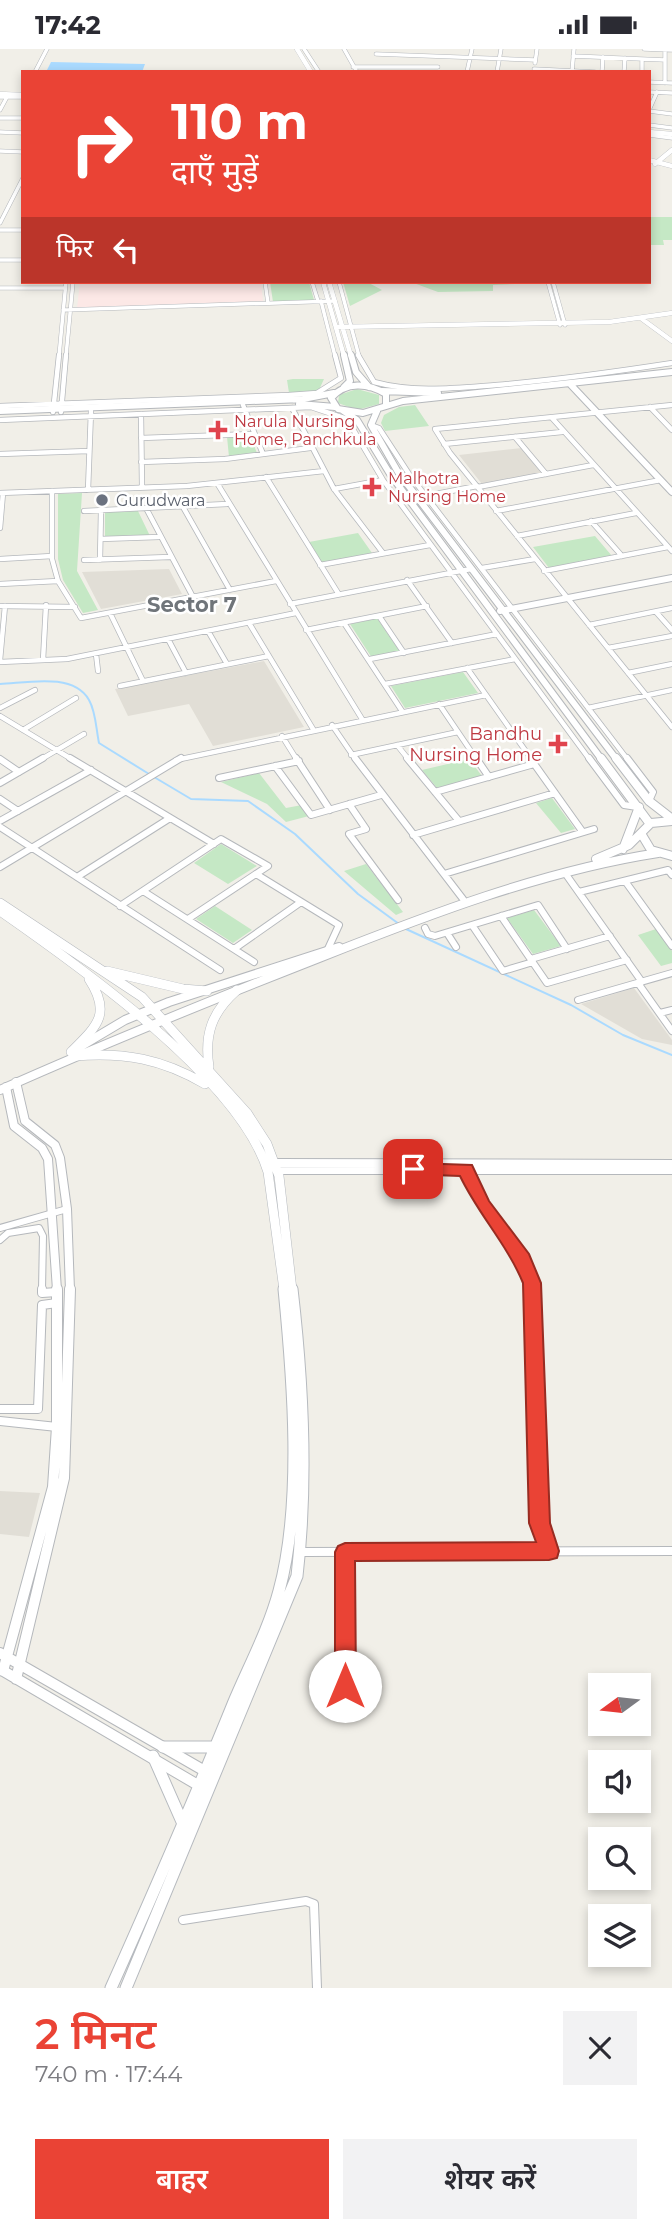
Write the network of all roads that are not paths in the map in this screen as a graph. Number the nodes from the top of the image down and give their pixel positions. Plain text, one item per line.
1 (47, 49) edge
2 (294, 49) edge
3 (304, 49) edge
4 (344, 49) edge
5 (472, 49) edge
6 (501, 49) edge
7 (537, 49) edge
8 (574, 49) edge
9 (644, 49) edge
10 (665, 50) edge
11 (672, 50) edge
12 (375, 51) edge
13 (440, 56) junction
14 (573, 56) junction
15 (470, 57) junction
16 (603, 57) junction
17 (499, 58) junction
18 (625, 58) junction
19 (642, 59) junction
20 (535, 60) junction
21 (665, 60) junction
22 (382, 64) junction
23 (407, 65) junction
24 (353, 67) junction
25 (438, 67) junction
26 (36, 70) edge
27 (304, 70) edge
28 (310, 70) edge
29 (318, 70) edge
30 (355, 70) edge
31 (406, 70) edge
32 (437, 70) edge
33 (467, 70) edge
34 (497, 70) edge
35 (534, 70) edge
36 (572, 70) edge
37 (602, 70) edge
38 (624, 70) edge
39 (642, 70) edge
40 (651, 82) edge
41 (665, 83) junction
42 (672, 83) edge
43 (651, 92) edge
44 (657, 92) junction
45 (672, 93) edge
46 (0, 94) edge
47 (21, 95) edge
48 (21, 95) edge
49 (7, 97) junction
50 (651, 102) edge
51 (0, 110) edge
52 (651, 111) edge
53 (672, 114) edge
54 (0, 118) edge
55 (21, 118) edge
56 (651, 130) edge
57 (0, 132) edge
58 (21, 133) edge
59 (672, 133) edge
60 (0, 151) edge
61 (21, 152) edge
62 (672, 152) edge
63 (655, 163) edge
64 (672, 167) edge
65 (21, 182) edge
66 (0, 223) edge
67 (0, 230) edge
68 (21, 230) edge
69 (21, 259) edge
70 (0, 260) edge
71 (66, 284) edge
72 (73, 284) edge
73 (265, 284) edge
74 (313, 284) edge
75 (324, 284) edge
76 (329, 284) edge
77 (340, 284) edge
78 (552, 284) edge
79 (0, 288) edge
80 (65, 288) junction
81 (319, 301) junction
82 (332, 301) junction
83 (268, 303) junction
84 (63, 310) junction
85 (71, 310) junction
86 (672, 314) edge
87 (646, 319) junction
88 (562, 324) junction
89 (340, 328) junction
90 (351, 328) junction
91 (669, 337) edge
92 (351, 355) junction
93 (359, 355) junction
94 (672, 368) edge
95 (593, 374) junction
96 (574, 375) junction
97 (588, 379) junction
98 (570, 384) junction
99 (369, 387) junction
100 (342, 389) junction
101 (382, 391) junction
102 (334, 393) junction
103 (292, 397) junction
104 (222, 400) junction
105 (386, 405) junction
106 (672, 405) edge
107 (335, 407) junction
108 (650, 407) junction
109 (53, 408) junction
110 (62, 408) junction
111 (243, 408) junction
112 (292, 408) junction
113 (91, 410) junction
114 (342, 410) junction
115 (377, 411) junction
116 (0, 413) edge
117 (141, 414) junction
118 (598, 414) junction
119 (552, 418) junction
120 (672, 418) edge
121 (662, 420) junction
122 (372, 425) junction
123 (672, 430) edge
124 (364, 431) junction
125 (562, 432) junction
126 (254, 434) junction
127 (356, 435) junction
128 (515, 437) junction
129 (141, 438) junction
130 (444, 444) junction
131 (310, 448) junction
132 (89, 451) junction
133 (0, 454) edge
134 (263, 454) junction
135 (141, 462) junction
136 (593, 465) junction
137 (324, 471) junction
138 (546, 474) junction
139 (266, 477) junction
140 (383, 480) junction
141 (661, 480) junction
142 (217, 483) junction
143 (142, 487) junction
144 (477, 487) junction
145 (334, 489) junction
146 (614, 489) junction
147 (88, 490) junction
148 (52, 491) junction
149 (672, 492) edge
150 (1, 493) edge
151 (425, 496) junction
152 (228, 504) junction
153 (183, 507) junction
154 (146, 508) junction
155 (101, 510) junction
156 (84, 511) dead end
157 (496, 511) junction
158 (636, 513) junction
159 (0, 520) edge
160 (591, 521) junction
161 (0, 528) edge
162 (517, 536) junction
163 (159, 537) junction
164 (101, 539) junction
165 (430, 545) junction
166 (670, 549) edge
167 (436, 552) junction
168 (449, 552) junction
169 (383, 553) junction
170 (52, 556) junction
171 (622, 556) junction
172 (170, 557) junction
173 (0, 559) edge
174 (535, 559) junction
175 (83, 560) dead end
176 (100, 560) junction
177 (320, 565) junction
178 (482, 568) junction
179 (471, 569) junction
180 (462, 570) junction
181 (544, 571) junction
182 (451, 572) junction
183 (672, 578) edge
184 (407, 580) junction
185 (58, 581) junction
186 (276, 581) junction
187 (0, 583) edge
188 (230, 590) junction
189 (338, 593) junction
190 (68, 596) junction
191 (193, 597) junction
192 (568, 600) junction
193 (290, 604) junction
194 (46, 605) junction
195 (56, 605) junction
196 (2, 606) edge
197 (75, 607) junction
198 (427, 607) junction
199 (672, 608) edge
200 (514, 609) junction
201 (504, 611) junction
202 (494, 612) junction
203 (656, 612) junction
204 (110, 613) junction
205 (296, 613) junction
206 (379, 616) junction
207 (249, 622) junction
208 (344, 623) junction
209 (589, 625) junction
210 (306, 630) junction
211 (672, 630) edge
212 (208, 631) junction
213 (497, 633) junction
214 (672, 636) edge
215 (168, 639) junction
216 (452, 643) junction
217 (126, 647) junction
218 (608, 649) junction
219 (404, 653) junction
220 (96, 654) junction
221 (269, 656) junction
222 (370, 659) junction
223 (515, 659) junction
224 (43, 660) junction
225 (0, 661) edge
226 (227, 664) junction
227 (672, 664) edge
228 (467, 669) junction
229 (99, 671) dead end
230 (186, 673) junction
231 (628, 673) junction
232 (143, 681) junction
233 (385, 684) junction
234 (120, 686) dead end
235 (35, 690) dead end
236 (672, 690) edge
237 (485, 695) junction
238 (647, 696) junction
239 (76, 698) dead end
240 (439, 704) junction
241 (0, 708) edge
242 (589, 708) junction
243 (402, 711) junction
244 (0, 716) edge
245 (362, 719) junction
246 (669, 719) edge
247 (332, 725) junction
248 (672, 727) edge
249 (313, 729) junction
250 (23, 730) junction
251 (458, 732) junction
252 (84, 734) dead end
253 (282, 736) junction
254 (397, 745) junction
255 (57, 750) junction
256 (351, 755) junction
257 (0, 759) edge
258 (299, 761) junction
259 (534, 764) junction
260 (275, 766) junction
261 (91, 770) junction
262 (19, 772) junction
263 (489, 777) junction
264 (219, 778) dead end
265 (0, 783) edge
266 (126, 791) junction
267 (435, 792) junction
268 (555, 793) junction
269 (382, 795) junction
270 (0, 799) edge
271 (649, 801) junction
272 (349, 804) junction
273 (639, 807) junction
274 (330, 810) junction
275 (18, 811) junction
276 (170, 818) junction
277 (672, 820) edge
278 (0, 821) edge
279 (458, 821) junction
280 (650, 824) junction
281 (0, 827) edge
282 (594, 829) dead end
283 (582, 831) junction
284 (413, 835) junction
285 (642, 835) junction
286 (214, 844) junction
287 (31, 848) junction
288 (623, 849) junction
289 (658, 853) junction
290 (671, 856) edge
291 (1, 866) edge
292 (565, 873) junction
293 (256, 874) junction
294 (444, 874) junction
295 (672, 875) edge
296 (77, 877) junction
297 (625, 881) junction
298 (143, 891) junction
299 (579, 892) junction
300 (463, 899) junction
301 (398, 901) dead end
302 (301, 902) junction
303 (0, 903) edge
304 (120, 905) junction
305 (0, 911) edge
306 (501, 916) junction
307 (188, 919) junction
308 (405, 922) junction
309 (472, 925) junction
310 (425, 928) dead end
311 (389, 929) junction
312 (447, 933) junction
313 (610, 936) junction
314 (672, 946) edge
315 (456, 947) dead end
316 (234, 949) junction
317 (567, 949) junction
318 (327, 951) junction
319 (626, 960) junction
320 (532, 961) junction
321 (254, 962) dead end
322 (98, 968) junction
323 (83, 970) junction
324 (220, 970) dead end
325 (672, 973) edge
326 (640, 982) junction
327 (207, 991) junction
328 (237, 991) junction
329 (578, 1000) dead end
330 (153, 1009) junction
331 (672, 1010) edge
332 (660, 1013) junction
333 (140, 1014) junction
334 (164, 1019) junction
335 (151, 1024) junction
336 (672, 1031) edge
337 (73, 1054) junction
338 (209, 1068) junction
339 (7, 1086) edge
340 (216, 1090) junction
341 (672, 1164) edge
342 (276, 1167) junction
343 (466, 1170) junction
344 (672, 1170) edge
345 (67, 1209) junction
346 (54, 1212) junction
347 (0, 1228) edge
348 (0, 1240) edge
349 (57, 1291) junction
350 (42, 1293) junction
351 (57, 1303) junction
352 (41, 1304) junction
353 (0, 1409) edge
354 (0, 1421) edge
355 (57, 1427) junction
356 (57, 1488) junction
357 (549, 1551) junction
358 (672, 1551) edge
359 (299, 1552) junction
360 (345, 1552) junction
361 (3, 1655) edge
362 (20, 1665) junction
363 (2, 1670) edge
364 (16, 1679) junction
365 (345, 1713) dead end
366 (140, 1734) junction
367 (134, 1745) junction
368 (216, 1747) junction
369 (158, 1752) junction
370 (210, 1774) junction
371 (204, 1789) junction
372 (183, 1824) junction
373 (183, 1920) dead end
374 (111, 1988) edge
375 (126, 1988) edge
376 (317, 1988) edge

1 - 26 street
2 - 27 street
2 - 28 street
3 - 29 street
4 - 24 street
5 - 15 street
6 - 17 street
7 - 20 street
8 - 14 street
9 - 10 street
10 - 11 street
10 - 21 street
12 - 13 street
12 - 22 street
13 - 15 street
13 - 25 street
14 - 16 street
14 - 36 street
15 - 17 street
15 - 33 street
16 - 18 street
16 - 37 street
17 - 20 street
17 - 34 street
18 - 19 street
18 - 38 street
19 - 21 street
19 - 39 street
20 - 35 street
21 - 41 street
22 - 23 street
22 - 24 street
23 - 25 street
23 - 31 street
24 - 30 street
25 - 32 street
40 - 41 street
41 - 42 street
43 - 44 street
44 - 45 street
44 - 50 street
46 - 47 street
46 - 49 street
48 - 49 street
49 - 51 street
52 - 53 street
54 - 55 street
56 - 59 street
57 - 58 street
60 - 61 street
62 - 63 street
63 - 64 street
65 - 66 street
67 - 68 street
69 - 70 street
71 - 80 street
72 - 85 street
73 - 83 street
74 - 81 street
75 - 82 street
76 - 82 street
77 - 90 street
78 - 88 street
79 - 80 street
80 - 84 street
81 - 82 street
81 - 83 street
81 - 103 street
82 - 89 street
83 - 85 street
84 - 85 street
84 - 109 street
85 - 110 street
86 - 87 street
87 - 88 street
87 - 91 street
88 - 90 street
89 - 90 street
89 - 92 street
89 - 100 street
90 - 93 street
92 - 93 street
92 - 99 street
93 - 96 street
94 - 95 street
94 - 97 street
94 - 98 street
95 - 96 street
95 - 97 street
96 - 98 street
97 - 98 street
98 - 101 street
98 - 105 street
98 - 118 street
99 - 100 street
99 - 101 street
100 - 102 street
101 - 105 street
102 - 103 street
102 - 107 street
103 - 104 street
104 - 110 street
104 - 113 street
105 - 115 street
106 - 108 street
107 - 111 street
107 - 114 street
108 - 118 street
108 - 121 street
109 - 110 street
109 - 116 street
110 - 113 street
111 - 112 street
111 - 113 street
111 - 117 street
111 - 126 street
112 - 127 street
112 - 131 street
113 - 116 street
113 - 117 street
113 - 132 street
114 - 115 street
114 - 124 street
115 - 122 street
117 - 129 street
118 - 119 street
118 - 141 street
119 - 125 street
119 - 130 street
120 - 121 street
121 - 123 street
122 - 151 street
122 - 179 street
124 - 127 street
124 - 168 street
125 - 128 street
125 - 136 street
126 - 129 street
126 - 134 street
127 - 140 street
128 - 130 street
128 - 138 street
129 - 135 street
130 - 144 street
131 - 134 street
131 - 137 street
132 - 133 street
132 - 147 street
134 - 135 street
135 - 143 street
136 - 138 street
136 - 146 street
137 - 139 street
137 - 145 street
138 - 144 street
139 - 142 street
139 - 177 street
140 - 145 street
140 - 165 street
141 - 146 street
141 - 149 street
142 - 143 street
142 - 152 street
143 - 147 street
144 - 151 street
144 - 157 street
145 - 169 street
146 - 157 street
146 - 158 street
147 - 148 street
148 - 150 street
148 - 170 street
150 - 159 street
151 - 178 street
152 - 153 street
152 - 186 street
153 - 154 street
153 - 188 street
154 - 155 street
154 - 163 street
155 - 156 street
155 - 164 street
157 - 162 street
158 - 160 street
158 - 166 street
159 - 161 street
160 - 162 street
160 - 171 street
162 - 174 street
163 - 164 street
163 - 172 street
164 - 176 street
165 - 167 street
165 - 169 street
166 - 171 street
167 - 168 street
167 - 182 street
168 - 180 street
169 - 177 street
170 - 173 street
170 - 185 street
171 - 181 street
172 - 176 street
172 - 191 street
174 - 178 street
174 - 181 street
175 - 176 street
177 - 189 street
178 - 200 street
179 - 180 street
179 - 201 street
180 - 182 street
180 - 202 street
181 - 192 street
182 - 184 street
182 - 213 street
183 - 192 street
184 - 189 street
184 - 198 street
185 - 187 street
185 - 190 street
186 - 188 street
186 - 193 street
188 - 191 street
189 - 193 street
190 - 195 street
190 - 197 street
191 - 204 street
192 - 200 street
192 - 209 street
193 - 205 street
194 - 195 street
194 - 196 street
194 - 224 street
195 - 197 street
196 - 225 street
197 - 204 street
198 - 206 street
198 - 216 street
199 - 203 street
200 - 201 street
200 - 242 street
201 - 202 street
201 - 271 street
202 - 273 street
203 - 209 street
203 - 211 street
204 - 217 street
205 - 207 street
205 - 210 street
206 - 208 street
206 - 219 street
207 - 212 street
207 - 221 street
208 - 210 street
208 - 222 street
209 - 218 street
210 - 245 street
212 - 215 street
212 - 226 street
213 - 216 street
213 - 223 street
214 - 218 street
215 - 217 street
215 - 230 street
216 - 219 street
217 - 220 street
217 - 232 street
218 - 231 street
219 - 222 street
220 - 224 street
220 - 229 street
221 - 226 street
221 - 249 street
222 - 233 street
223 - 228 street
223 - 273 street
224 - 225 street
226 - 230 street
227 - 231 street
228 - 233 street
228 - 237 street
230 - 232 street
231 - 238 street
232 - 234 street
233 - 243 street
235 - 241 street
236 - 238 street
237 - 240 street
237 - 259 street
238 - 242 street
238 - 246 street
239 - 250 street
240 - 243 street
240 - 251 street
242 - 271 street
243 - 245 street
244 - 250 street
245 - 247 street
246 - 248 street
247 - 249 street
247 - 256 street
249 - 253 street
250 - 255 street
251 - 254 street
251 - 263 street
252 - 255 street
253 - 258 street
253 - 266 street
254 - 256 street
254 - 267 street
255 - 261 street
255 - 262 street
256 - 269 street
257 - 262 street
258 - 260 street
258 - 274 street
259 - 263 street
259 - 268 street
260 - 264 street
260 - 274 street
261 - 266 street
261 - 275 street
262 - 265 street
263 - 267 street
266 - 276 street
266 - 287 street
267 - 279 street
268 - 279 street
268 - 283 street
269 - 272 street
269 - 284 street
270 - 275 street
271 - 277 street
272 - 274 street
272 - 301 street
273 - 280 street
273 - 288 street
275 - 278 street
276 - 286 street
276 - 296 street
277 - 280 street
279 - 284 street
280 - 285 street
281 - 287 street
282 - 283 street
283 - 294 street
284 - 294 street
285 - 288 street
285 - 289 street
286 - 293 street
286 - 298 street
287 - 291 street
287 - 296 street
288 - 300 street
289 - 290 street
289 - 292 street
292 - 299 street
292 - 308 street
293 - 302 street
293 - 307 street
294 - 300 street
295 - 297 street
296 - 304 street
297 - 299 street
297 - 314 street
298 - 304 street
298 - 307 street
299 - 313 street
300 - 308 street
302 - 316 street
302 - 318 street
303 - 322 main road
304 - 324 street
305 - 323 main road
306 - 309 street
306 - 317 street
306 - 320 street
307 - 316 street
308 - 311 street
309 - 312 street
309 - 320 street
310 - 312 street
311 - 318 street
311 - 328 street
312 - 315 street
313 - 317 street
313 - 319 street
316 - 321 street
317 - 320 street
318 - 327 street
319 - 320 street
319 - 326 street
322 - 327 main road
322 - 330 main road
323 - 333 main road
323 - 337 main road
325 - 326 street
326 - 329 street
326 - 332 street
327 - 330 street
328 - 334 street
328 - 338 main road
330 - 333 street
330 - 334 main road
331 - 332 street
332 - 336 street
333 - 335 main road
333 - 337 street
334 - 335 street
334 - 338 main road
335 - 337 street
335 - 340 main road
337 - 339 street
337 - 340 main road
338 - 342 main road
339 - 345 street
339 - 346 street
340 - 368 main road
341 - 342 street
342 - 343 street
342 - 359 main road
343 - 344 street
343 - 357 street
345 - 346 street
345 - 356 street
346 - 347 street
346 - 349 street
348 - 350 street
349 - 350 street
349 - 351 street
350 - 352 street
351 - 352 street
351 - 355 street
352 - 353 street
354 - 355 street
355 - 356 street
356 - 361 street
356 - 362 street
357 - 358 street
357 - 360 street
359 - 360 street
359 - 370 main road
360 - 365 street
361 - 362 street
361 - 363 street
362 - 364 street
362 - 366 street
363 - 364 street
364 - 367 street
366 - 367 street
366 - 369 street
367 - 369 street
368 - 369 main road
368 - 370 main road
369 - 370 street
369 - 371 street
369 - 372 main road
370 - 371 main road
371 - 372 main road
371 - 375 main road
372 - 374 main road
373 - 376 street

